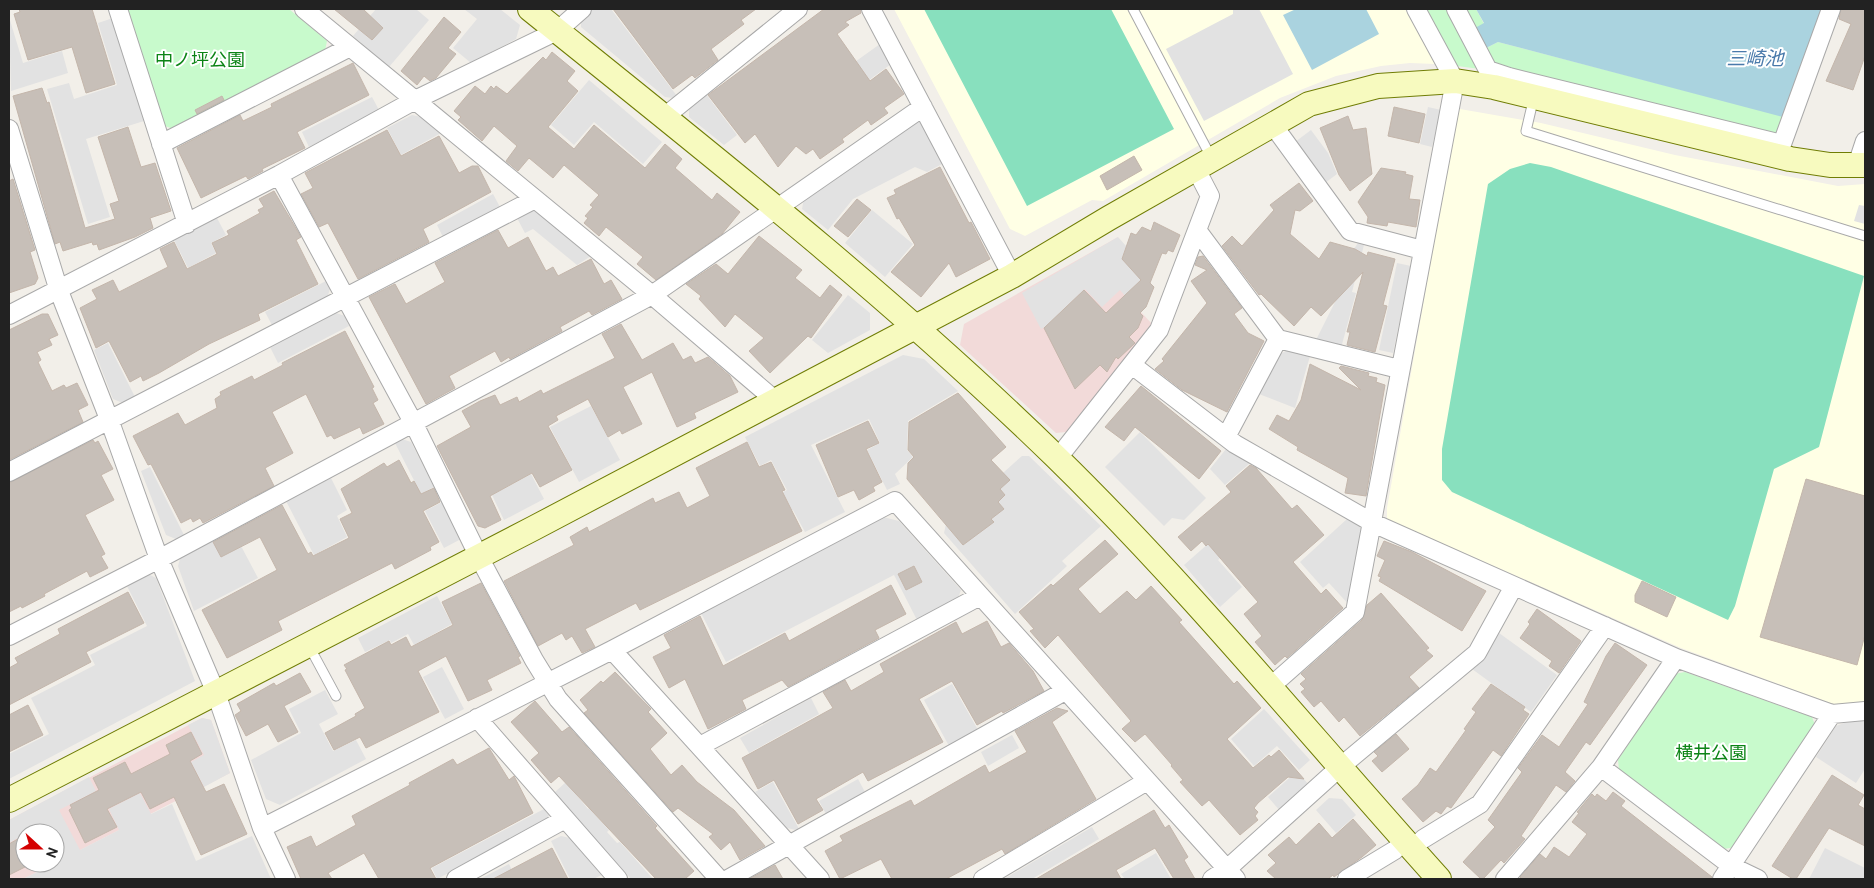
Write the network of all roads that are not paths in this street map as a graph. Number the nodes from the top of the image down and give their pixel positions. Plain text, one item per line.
1 (118, 9) edge
2 (304, 9) edge
3 (530, 9) edge
4 (582, 9) edge
5 (798, 9) edge
6 (871, 9) edge
7 (1133, 9) edge
8 (1416, 9) edge
9 (1456, 9) edge
10 (1831, 9) edge
11 (557, 31) junction
12 (350, 47) junction
13 (1455, 81) junction
14 (1534, 97) junction
15 (415, 100) junction
16 (923, 107) junction
17 (664, 118) junction
18 (1273, 125) junction
19 (9, 129) edge
20 (1865, 141) edge
21 (161, 144) junction
22 (1204, 164) junction
23 (1861, 165) edge
24 (279, 175) junction
25 (535, 199) junction
26 (777, 210) junction
27 (187, 224) junction
28 (1197, 230) junction
29 (1865, 236) edge
30 (1422, 250) junction
31 (1012, 276) junction
32 (59, 290) junction
33 (652, 295) junction
34 (344, 298) junction
35 (9, 315) edge
36 (917, 328) junction
37 (1278, 339) junction
38 (1132, 365) junction
39 (1399, 369) junction
40 (776, 401) junction
41 (109, 419) junction
42 (414, 424) junction
43 (1226, 437) junction
44 (1057, 458) junction
45 (9, 472) edge
46 (1373, 523) junction
47 (479, 557) junction
48 (159, 559) junction
49 (1514, 586) junction
50 (980, 596) junction
51 (1604, 626) junction
52 (9, 636) edge
53 (308, 645) junction
54 (612, 650) junction
55 (1676, 658) junction
56 (548, 682) junction
57 (1269, 688) junction
58 (1065, 691) junction
59 (216, 693) junction
60 (336, 696) dead end
61 (1865, 711) edge
62 (1832, 714) junction
63 (477, 718) junction
64 (700, 746) junction
65 (1601, 767) junction
66 (1339, 768) junction
67 (1147, 781) junction
68 (9, 800) edge
69 (565, 819) junction
70 (262, 828) junction
71 (1423, 839) dead end
72 (789, 844) junction
73 (1396, 850) dead end
74 (1728, 873) edge
75 (1232, 874) edge
76 (286, 879) edge
77 (456, 879) edge
78 (618, 879) edge
79 (719, 879) edge
80 (728, 879) edge
81 (820, 879) edge
82 (983, 879) edge
83 (1212, 879) edge
84 (1347, 879) edge
85 (1439, 879) edge
86 (1505, 879) edge
87 (1758, 879) edge

1 - 21 street
2 - 12 street
3 - 11 street
4 - 11 street
5 - 17 street
6 - 16 street
7 - 22 lane
8 - 13 street
9 - 10 street
11 - 15 street
11 - 17 street
12 - 15 street
12 - 21 street
13 - 14 street
13 - 18 street
13 - 30 street
14 - 23 street
14 - 29 lane
15 - 24 street
15 - 25 street
16 - 26 street
16 - 31 street
17 - 26 street
18 - 22 street
18 - 30 street
19 - 32 street
20 - 23 street
21 - 27 street
22 - 28 street
22 - 31 street
24 - 27 street
24 - 34 street
25 - 33 street
25 - 34 street
26 - 33 street
26 - 36 street
27 - 32 street
28 - 37 street
28 - 38 street
30 - 39 street
31 - 36 street
32 - 35 street
32 - 41 street
33 - 40 street
33 - 42 street
34 - 41 street
34 - 42 street
36 - 40 street
36 - 44 street
37 - 39 street
37 - 43 street
38 - 43 street
38 - 44 street
39 - 46 street
40 - 47 street
41 - 45 street
41 - 48 street
42 - 47 street
42 - 48 street
43 - 46 street
44 - 57 street
46 - 49 street
46 - 57 street
47 - 53 street
47 - 56 street
48 - 52 street
48 - 59 street
49 - 51 street
49 - 66 street
50 - 54 street
50 - 58 street
50 - 64 street
51 - 55 street
51 - 71 street
53 - 59 street
53 - 60 lane
54 - 56 street
54 - 64 street
55 - 62 street
55 - 65 street
56 - 63 street
56 - 79 street
57 - 66 street
58 - 67 street
58 - 72 street
59 - 68 street
59 - 70 street
61 - 62 street
62 - 74 street
63 - 69 street
63 - 70 street
64 - 72 street
65 - 74 street
65 - 86 street
66 - 75 street
66 - 85 street
67 - 75 street
67 - 82 street
69 - 77 street
69 - 78 street
70 - 76 street
72 - 80 street
72 - 81 street
73 - 84 street
74 - 87 street
75 - 83 street

